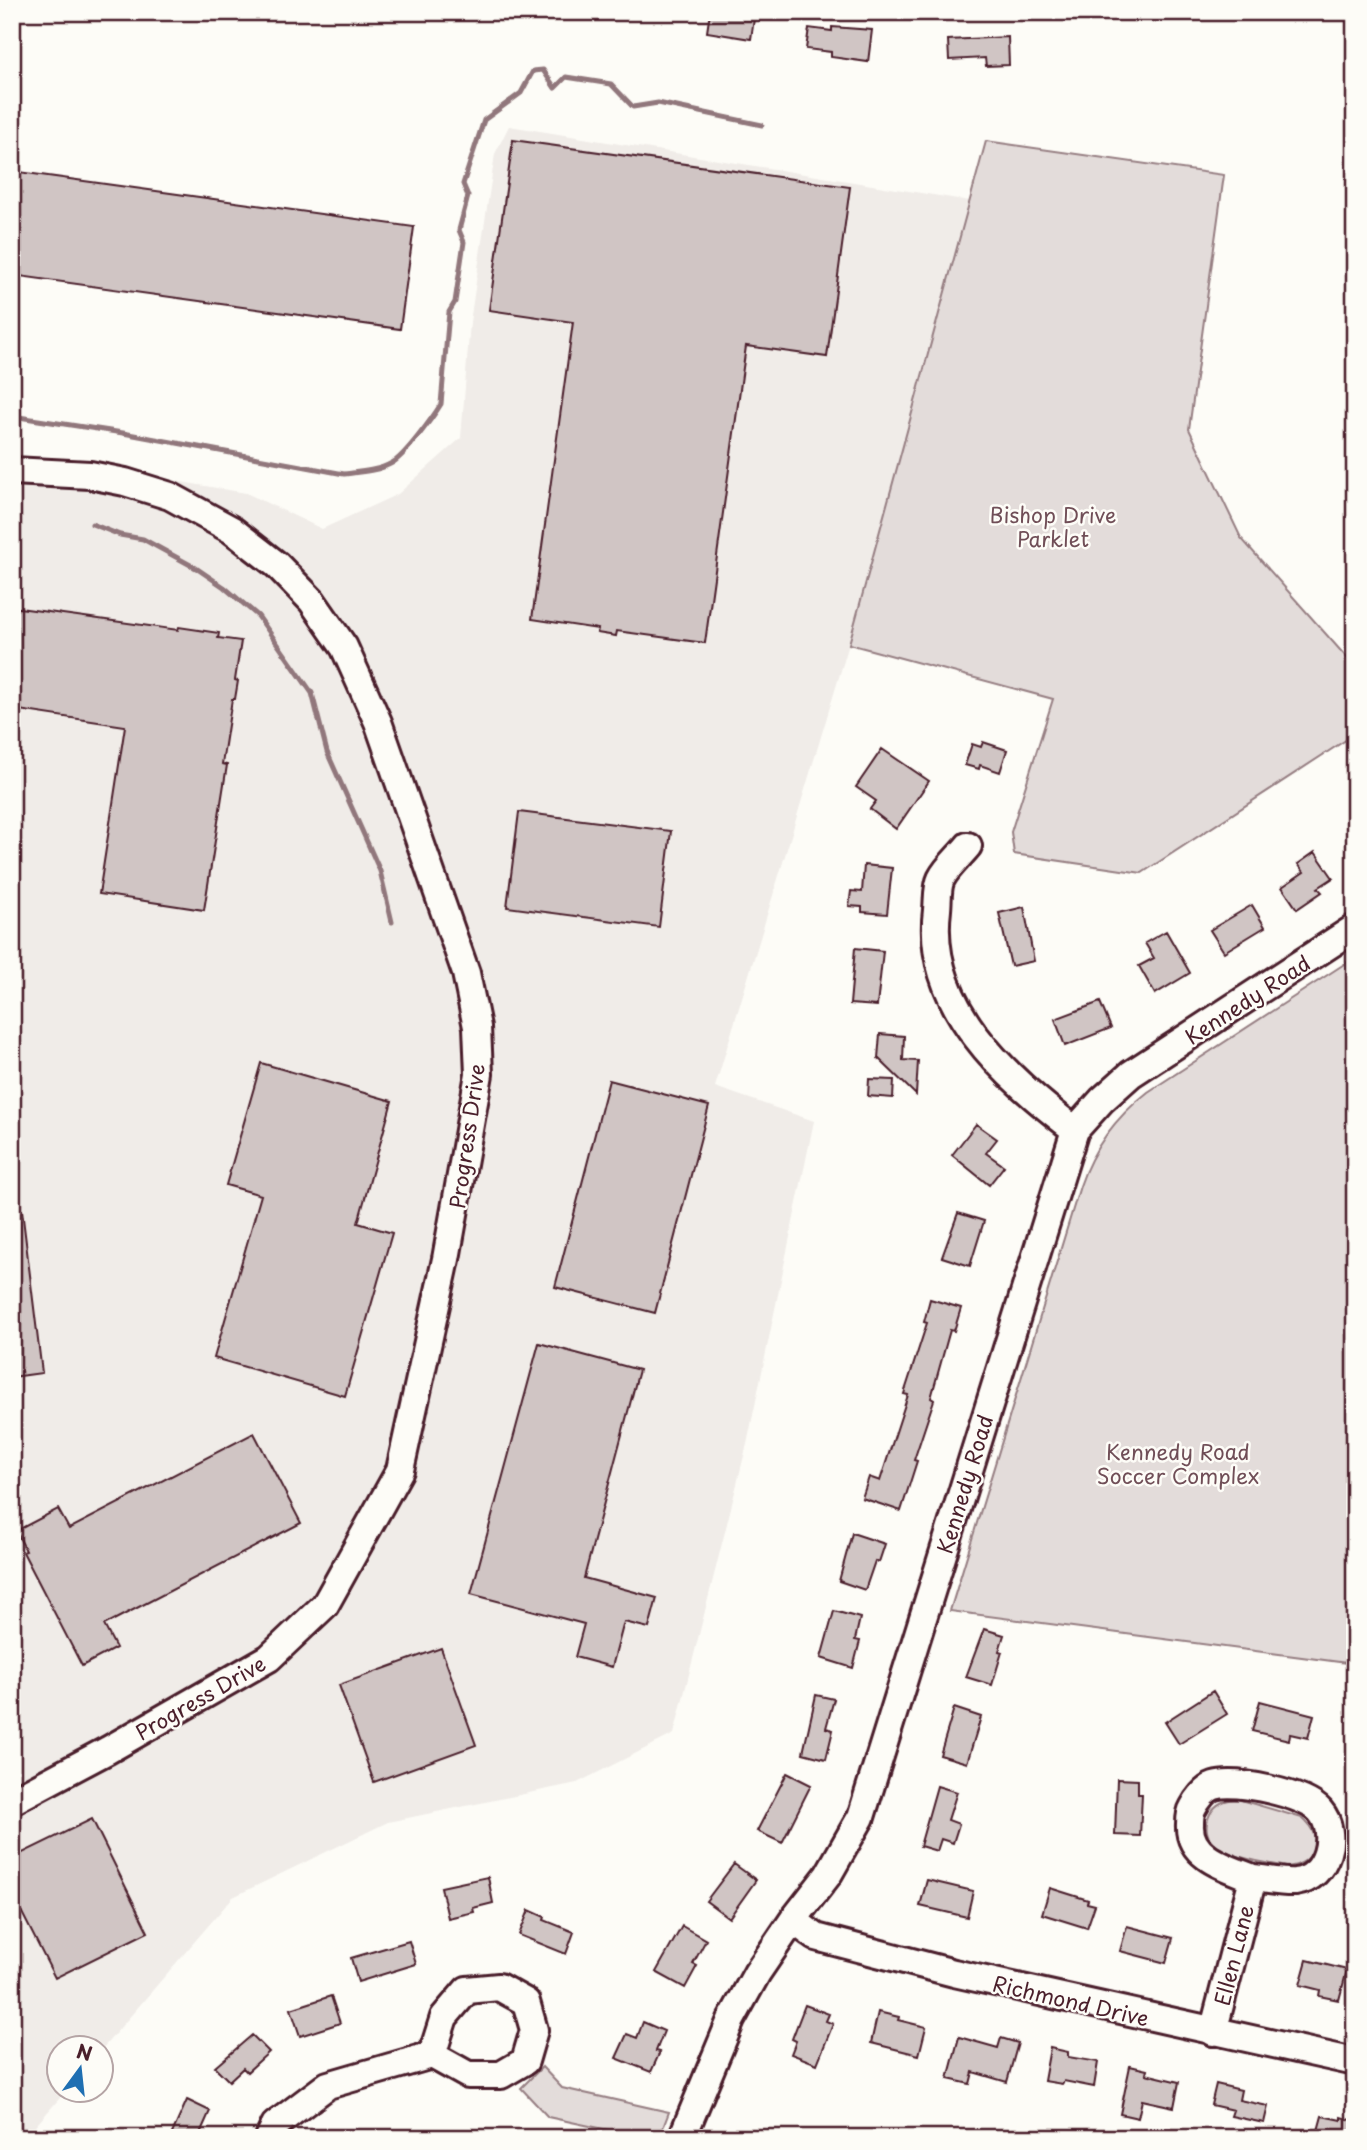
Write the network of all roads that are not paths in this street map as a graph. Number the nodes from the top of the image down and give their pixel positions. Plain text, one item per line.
1 (12, 471) edge
2 (968, 846) dead end
3 (1355, 928) edge
4 (1075, 1130) junction
5 (12, 1801) edge
6 (1253, 1878) junction
7 (793, 1920) junction
8 (1213, 2032) junction
9 (432, 2055) dead end
10 (1355, 2062) edge
11 (269, 2138) edge
12 (682, 2138) edge

1 - 5 street, Progress Drive
2 - 4 street
3 - 4 street, Kennedy Road
4 - 7 street, Kennedy Road
6 - 6 street, Ellen Lane
6 - 8 street, Ellen Lane
7 - 8 street, Richmond Drive
7 - 12 street, Kennedy Road
8 - 10 street, Richmond Drive
9 - 11 street

